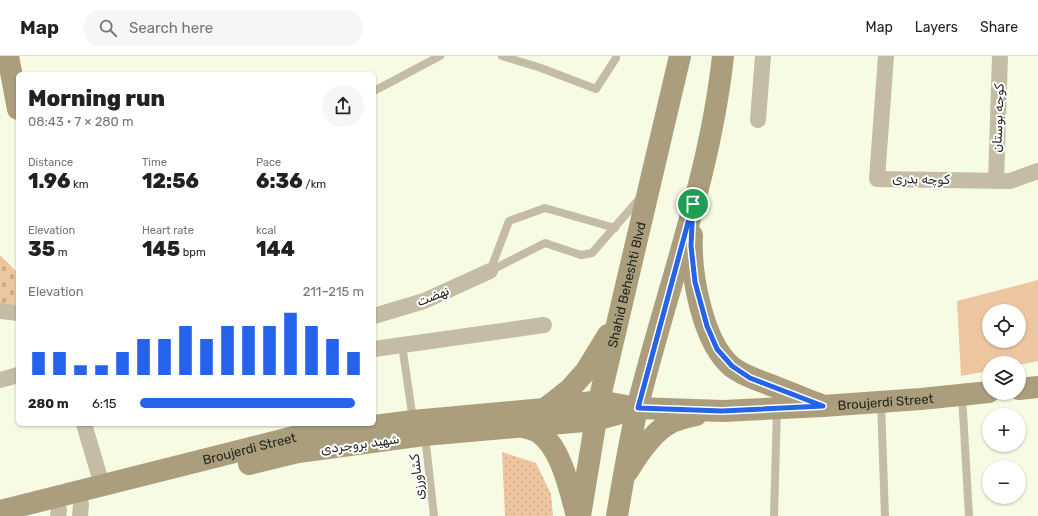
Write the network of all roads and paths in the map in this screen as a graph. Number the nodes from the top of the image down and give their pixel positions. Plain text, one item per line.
1 (8, 56) edge
2 (440, 56) edge
3 (502, 56) edge
4 (616, 56) edge
5 (680, 56) edge
6 (723, 56) edge
7 (763, 56) edge
8 (886, 56) edge
9 (1000, 56) edge
10 (376, 90) edge
11 (16, 98) edge
12 (758, 120) dead end
13 (1038, 171) edge
14 (996, 181) junction
15 (650, 186) junction
16 (693, 204) junction
17 (615, 228) junction
18 (490, 271) junction
19 (621, 308) junction
20 (0, 311) edge
21 (16, 313) edge
22 (376, 315) edge
23 (544, 325) dead end
24 (402, 345) junction
25 (376, 349) edge
26 (16, 376) edge
27 (0, 380) edge
28 (1038, 387) edge
29 (1026, 388) edge
30 (982, 393) edge
31 (962, 396) junction
32 (881, 402) junction
33 (823, 406) junction
34 (638, 408) junction
35 (544, 409) junction
36 (777, 409) junction
37 (598, 410) junction
38 (722, 411) junction
39 (85, 426) edge
40 (523, 427) junction
41 (419, 428) junction
42 (297, 437) edge
43 (623, 481) junction
44 (102, 485) junction
45 (80, 510) edge
46 (0, 511) edge
47 (58, 513) edge
48 (35, 516) edge
49 (434, 516) edge
50 (577, 516) edge
51 (580, 516) edge
52 (618, 516) edge
53 (774, 516) edge
54 (885, 516) edge
55 (969, 516) edge

1 - 11 main road
2 - 10 lane
3 - 4 lane
5 - 15 main road, Shahid Beheshti Blvd
6 - 16 main road
7 - 12 street
8 - 14 street, کوچه بدری
9 - 14 street, کوچه بوستان
13 - 14 street, کوچه بدری
15 - 17 lane
15 - 19 main road, Shahid Beheshti Blvd
16 - 33 main road
16 - 34 main road
17 - 18 lane
17 - 18 lane
18 - 22 street, نهضت
19 - 35 main road
19 - 37 main road, Shahid Beheshti Blvd
20 - 21 street
23 - 24 street
24 - 25 street
24 - 41 lane
26 - 27 street
28 - 29 main road
30 - 31 main road, Broujerdi Street
31 - 32 main road, Broujerdi Street
31 - 55 lane
32 - 33 main road, Broujerdi Street
32 - 54 lane
33 - 36 main road, Broujerdi Street
34 - 37 main road, Broujerdi Street
34 - 38 main road, Broujerdi Street
34 - 43 main road
35 - 37 main road, Broujerdi Street
35 - 41 main road, Broujerdi Street
36 - 38 main road, Broujerdi Street
36 - 53 lane
37 - 40 main road
37 - 51 main road, Shahid Beheshti Blvd
38 - 43 main road
39 - 44 street
40 - 41 main road
40 - 50 main road
41 - 42 main road, Broujerdi Street
41 - 49 lane, کشاورزی
42 - 44 main road, Broujerdi Street
42 - 45 main road
43 - 52 main road
44 - 46 main road, Broujerdi Street
45 - 47 main road
47 - 48 main road

